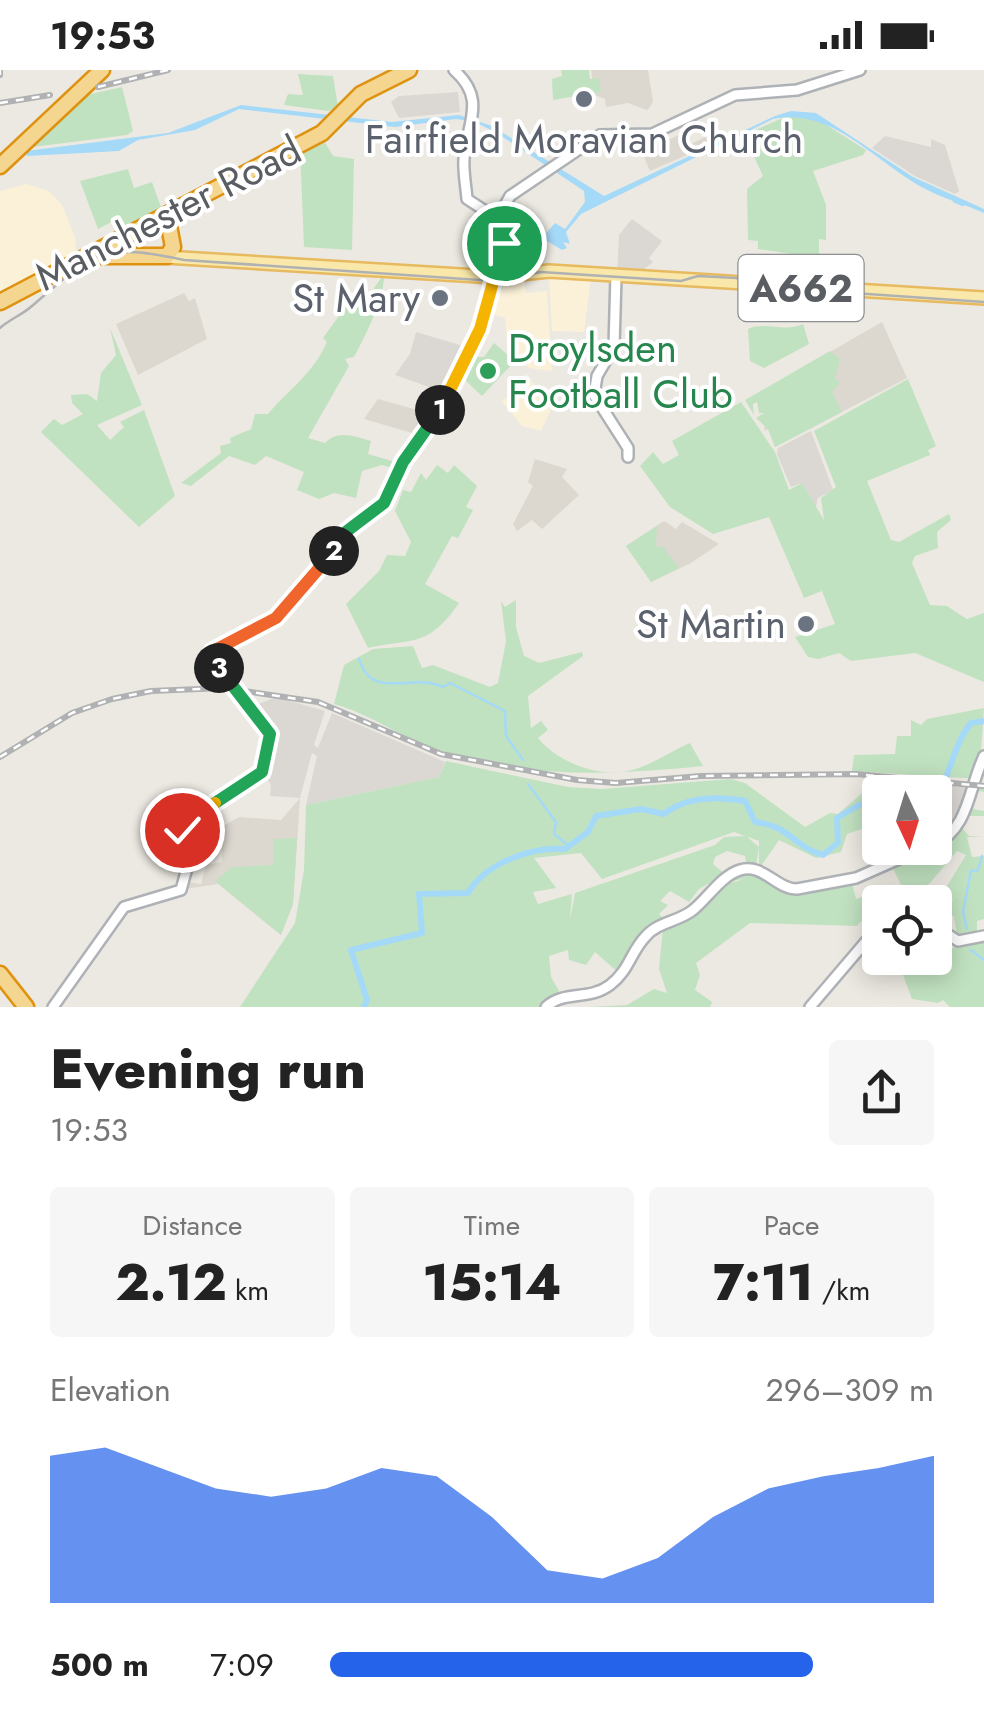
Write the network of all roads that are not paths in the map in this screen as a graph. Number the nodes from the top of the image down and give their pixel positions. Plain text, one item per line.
1 (91, 70) edge
2 (102, 70) edge
3 (407, 70) edge
4 (454, 70) edge
5 (860, 70) edge
6 (2, 159) edge
7 (504, 207) junction
8 (163, 220) junction
9 (123, 238) junction
10 (105, 252) junction
11 (130, 255) junction
12 (175, 255) junction
13 (616, 276) junction
14 (498, 280) junction
15 (984, 301) edge
16 (5, 306) edge
17 (628, 456) dead end
18 (984, 756) edge
19 (952, 833) edge
20 (885, 865) edge
21 (984, 936) edge
22 (952, 937) edge
23 (862, 946) edge
24 (0, 974) edge
25 (0, 984) edge
26 (18, 1007) edge
27 (26, 1007) edge
28 (53, 1007) edge
29 (546, 1007) edge
30 (810, 1007) edge

1 - 6 highway
2 - 6 highway
3 - 8 highway, Manchester Road
4 - 7 street
5 - 7 street
7 - 14 street
8 - 9 highway, Manchester Road
8 - 12 highway
9 - 10 highway, Manchester Road
9 - 11 highway
10 - 11 highway
10 - 16 highway, Manchester Road
11 - 12 highway
12 - 14 main road, A662
13 - 14 main road, A662
13 - 15 main road, A662
13 - 17 street
14 - 28 street
18 - 19 street
20 - 29 street
21 - 22 street
23 - 30 street
24 - 27 highway
25 - 26 highway

